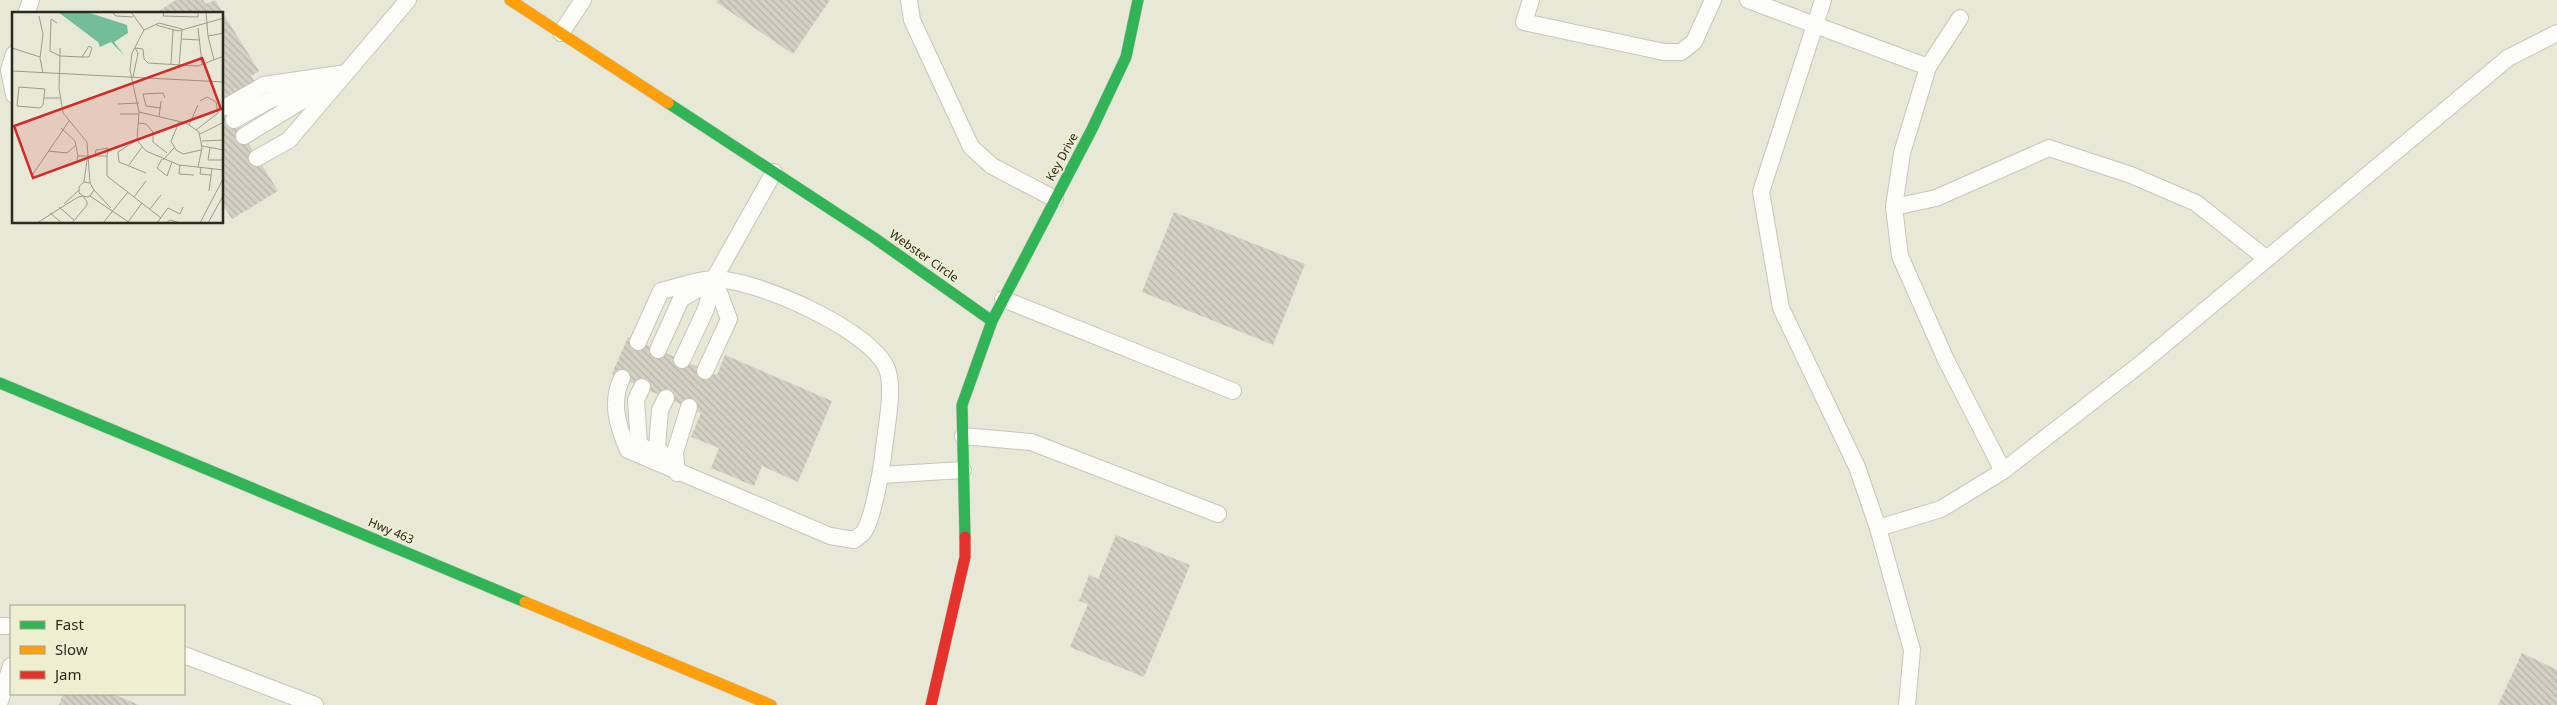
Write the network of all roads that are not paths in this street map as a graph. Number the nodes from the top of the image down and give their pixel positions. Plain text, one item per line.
1 (31, 0) edge
2 (408, 0) edge
3 (510, 0) edge
4 (583, 0) edge
5 (909, 0) edge
6 (1138, 0) edge
7 (1531, 0) edge
8 (1713, 0) edge
9 (1748, 0) edge
10 (1823, 0) edge
11 (27, 12) edge
12 (1960, 18) dead end
13 (1816, 24) junction
14 (561, 33) junction
15 (2557, 33) edge
16 (12, 60) edge
17 (1928, 68) junction
18 (346, 74) junction
19 (12, 85) edge
20 (230, 114) dead end
21 (244, 136) dead end
22 (258, 158) dead end
23 (774, 172) junction
24 (1055, 199) junction
25 (1894, 207) junction
26 (2267, 259) junction
27 (714, 279) junction
28 (1003, 299) junction
29 (992, 321) junction
30 (638, 342) dead end
31 (658, 350) dead end
32 (682, 360) dead end
33 (705, 370) dead end
34 (622, 378) dead end
35 (0, 383) edge
36 (642, 387) dead end
37 (1233, 391) dead end
38 (666, 398) dead end
39 (689, 407) dead end
40 (963, 436) junction
41 (963, 470) junction
42 (2004, 471) junction
43 (677, 473) junction
44 (881, 475) junction
45 (1218, 514) dead end
46 (1878, 528) junction
47 (185, 654) edge
48 (10, 669) edge
49 (0, 701) edge
50 (310, 704) edge
51 (771, 705) edge
52 (931, 705) edge
53 (1907, 705) edge

1 - 11 lane
2 - 18 lane
3 - 14 street, Webster Circle
4 - 14 lane
5 - 24 lane
6 - 24 street, Key Drive
7 - 8 lane
9 - 13 lane
10 - 13 lane
12 - 17 lane
13 - 17 lane
13 - 46 lane
14 - 23 street, Webster Circle
15 - 26 lane
16 - 19 lane
17 - 25 lane
18 - 20 lane
18 - 21 lane
18 - 22 lane
23 - 27 lane
23 - 29 street, Webster Circle
24 - 28 street, Key Drive
25 - 26 lane
25 - 42 lane
26 - 42 lane
27 - 30 lane
27 - 31 lane
27 - 32 lane
27 - 33 lane
27 - 44 lane
28 - 29 street, Key Drive
28 - 37 lane
29 - 40 street
34 - 43 lane
35 - 51 street, Hwy 463
36 - 43 lane
38 - 43 lane
39 - 43 lane
40 - 41 street
40 - 45 lane
41 - 44 lane
41 - 52 street
42 - 46 lane
43 - 44 lane
46 - 53 lane
47 - 50 lane
48 - 49 lane

